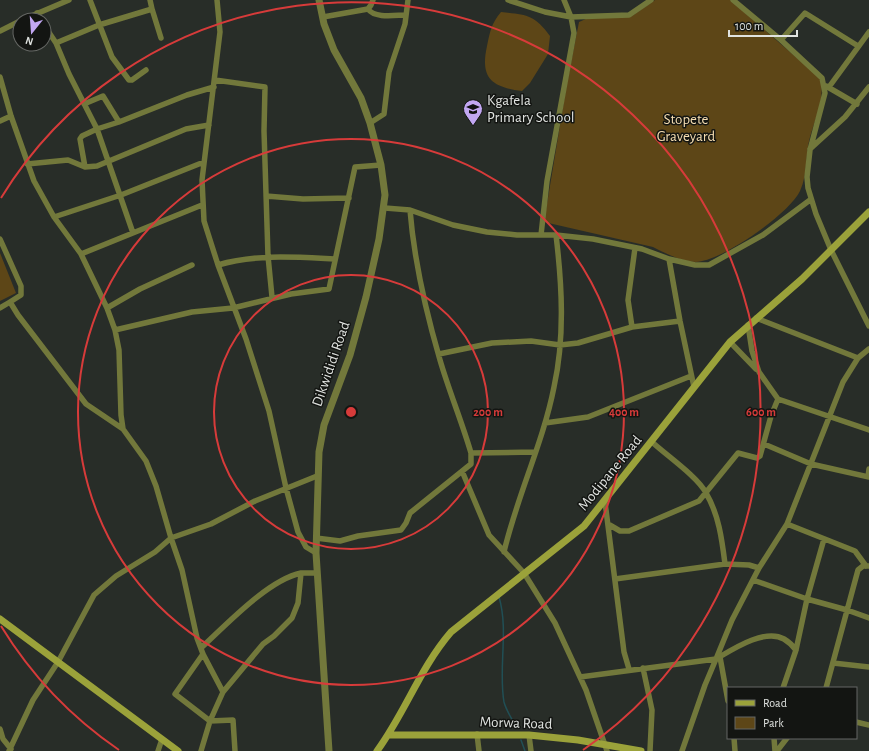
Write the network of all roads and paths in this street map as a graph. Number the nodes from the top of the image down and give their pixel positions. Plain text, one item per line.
1 (69, 0) edge
2 (90, 0) edge
3 (150, 0) edge
4 (217, 0) edge
5 (319, 0) edge
6 (373, 0) edge
7 (408, 0) edge
8 (508, 0) edge
9 (564, 0) edge
10 (651, 0) edge
11 (733, 0) edge
12 (152, 9) junction
13 (368, 9) junction
14 (39, 12) edge
15 (406, 15) junction
16 (323, 17) junction
17 (571, 17) junction
18 (12, 25) edge
19 (99, 25) junction
20 (0, 31) edge
21 (869, 32) edge
22 (52, 37) edge
23 (161, 38) dead end
24 (781, 40) junction
25 (56, 43) junction
26 (858, 46) junction
27 (146, 70) dead end
28 (0, 77) edge
29 (215, 80) junction
30 (827, 86) junction
31 (869, 87) edge
32 (214, 88) junction
33 (84, 104) junction
34 (857, 104) junction
35 (11, 116) junction
36 (0, 121) edge
37 (119, 122) junction
38 (370, 123) junction
39 (209, 125) junction
40 (97, 129) junction
41 (810, 150) junction
42 (108, 162) junction
43 (204, 162) junction
44 (28, 164) junction
45 (381, 164) junction
46 (85, 167) junction
47 (121, 195) junction
48 (266, 196) junction
49 (349, 198) junction
50 (810, 200) junction
51 (202, 205) junction
52 (384, 208) junction
53 (410, 210) junction
54 (869, 212) edge
55 (54, 217) junction
56 (133, 233) junction
57 (541, 235) junction
58 (556, 235) junction
59 (0, 239) edge
60 (635, 248) junction
61 (832, 250) junction
62 (81, 254) junction
63 (268, 256) junction
64 (334, 259) junction
65 (669, 259) junction
66 (192, 265) dead end
67 (218, 265) junction
68 (272, 297) junction
69 (10, 302) junction
70 (0, 308) edge
71 (107, 308) junction
72 (233, 308) junction
73 (756, 318) junction
74 (680, 321) junction
75 (748, 325) junction
76 (869, 326) edge
77 (632, 327) junction
78 (115, 330) junction
79 (730, 342) junction
80 (560, 345) junction
81 (869, 349) edge
82 (439, 354) junction
83 (858, 358) junction
84 (759, 372) junction
85 (691, 376) junction
86 (694, 387) junction
87 (778, 399) junction
88 (830, 417) junction
89 (545, 423) junction
90 (123, 429) junction
91 (869, 430) edge
92 (652, 442) junction
93 (764, 444) junction
94 (535, 452) junction
95 (471, 453) junction
96 (811, 464) junction
97 (869, 469) edge
98 (462, 471) junction
99 (317, 476) junction
100 (868, 477) edge
101 (286, 488) junction
102 (706, 492) junction
103 (605, 502) junction
104 (608, 524) junction
105 (787, 524) junction
106 (171, 538) junction
107 (316, 538) junction
108 (824, 539) junction
109 (504, 552) junction
110 (316, 553) junction
111 (725, 564) junction
112 (868, 566) edge
113 (759, 568) junction
114 (301, 573) junction
115 (317, 573) junction
116 (524, 573) junction
117 (615, 579) junction
118 (753, 580) junction
119 (807, 599) junction
120 (848, 610) junction
121 (869, 618) edge
122 (0, 619) edge
123 (201, 648) junction
124 (796, 650) junction
125 (203, 654) junction
126 (718, 658) junction
127 (58, 662) junction
128 (833, 662) junction
129 (869, 667) edge
130 (643, 668) junction
131 (629, 669) junction
132 (580, 677) junction
133 (783, 687) edge
134 (826, 687) edge
135 (223, 692) junction
136 (727, 697) edge
137 (210, 721) junction
138 (857, 722) edge
139 (869, 725) edge
140 (0, 729) edge
141 (477, 734) junction
142 (388, 735) junction
143 (529, 735) junction
144 (1, 736) edge
145 (162, 739) junction
146 (734, 739) edge
147 (774, 739) edge
148 (786, 739) edge
149 (606, 748) edge
150 (10, 750) edge
151 (158, 751) edge
152 (178, 751) edge
153 (201, 751) edge
154 (235, 751) edge
155 (329, 751) edge
156 (377, 751) edge
157 (479, 751) edge
158 (531, 751) edge
159 (641, 751) edge
160 (650, 751) edge
161 (682, 751) edge
162 (735, 751) edge
163 (776, 751) edge

1 - 14 street
2 - 19 street
3 - 12 street
4 - 29 street
5 - 16 street, Dikwididi Road
6 - 13 street
7 - 15 street
8 - 17 street
9 - 17 street
10 - 17 street
11 - 24 street
12 - 19 street
12 - 23 street
13 - 15 street
13 - 16 street
15 - 38 street
16 - 38 street, Dikwididi Road
17 - 57 street
18 - 20 street
19 - 25 street
19 - 27 street
21 - 26 street
22 - 25 street
24 - 26 street
24 - 30 street
25 - 33 street
26 - 30 street
28 - 35 street
29 - 32 street
29 - 48 street
30 - 34 street
30 - 41 street
31 - 34 street
32 - 37 street
32 - 39 street
33 - 37 street
33 - 40 street
34 - 41 street
35 - 36 street
35 - 44 street
37 - 40 street
38 - 45 street, Dikwididi Road
39 - 42 street
39 - 43 street
40 - 42 street
40 - 46 street
41 - 50 street
42 - 46 street
42 - 47 street
43 - 47 street
43 - 51 street
44 - 46 street
44 - 55 street
45 - 49 street
45 - 52 street, Dikwididi Road
47 - 55 street
47 - 56 street
48 - 49 street
48 - 63 street
49 - 64 street
50 - 61 street
50 - 65 street
51 - 56 street
51 - 67 street
52 - 53 street
52 - 99 street, Dikwididi Road
53 - 57 street
53 - 82 street
54 - 61 main road, Modipane Road
55 - 62 street
56 - 62 street
57 - 58 street
58 - 60 street
58 - 80 street
59 - 69 street
60 - 65 street
60 - 77 street
61 - 73 main road, Modipane Road
61 - 76 street
62 - 71 street
63 - 64 street
63 - 67 street
63 - 68 street
64 - 68 street
65 - 74 street
66 - 71 street
67 - 72 street
68 - 72 street
69 - 70 street
69 - 90 street
71 - 78 street
72 - 78 street
72 - 101 street
73 - 75 main road, Modipane Road
73 - 83 street
74 - 77 street
74 - 85 street
75 - 79 main road, Modipane Road
75 - 84 street
77 - 80 street
78 - 90 street
79 - 84 street
79 - 86 main road, Modipane Road
80 - 82 street
80 - 89 street
81 - 83 street
82 - 95 street
83 - 88 street
84 - 87 street
85 - 86 street
85 - 89 street
86 - 92 main road, Modipane Road
87 - 88 street
87 - 93 street
88 - 91 street
88 - 96 street
89 - 94 street
90 - 106 street
92 - 102 street
92 - 103 main road, Modipane Road
93 - 96 street
93 - 102 street
94 - 95 street
94 - 109 street
95 - 98 street
96 - 100 street
96 - 105 street
97 - 100 street
98 - 107 street
98 - 109 street
99 - 101 street
99 - 107 street, Dikwididi Road
101 - 106 street
101 - 110 street
102 - 104 street
102 - 111 street
103 - 104 street
103 - 116 main road, Modipane Road
104 - 117 street
105 - 108 street
105 - 113 street
106 - 123 street
106 - 127 street
107 - 110 street, Dikwididi Road
108 - 112 street
108 - 119 street
109 - 116 street
110 - 115 street, Dikwididi Road
111 - 113 street
111 - 117 street
112 - 120 street
113 - 118 street
114 - 115 street
114 - 123 street
114 - 135 street
115 - 155 street, Dikwididi Road
116 - 132 street
116 - 142 main road, Modipane Road
117 - 131 street
118 - 119 street
118 - 126 street
119 - 120 street
119 - 124 street
120 - 121 street
120 - 128 street
122 - 127 main road
123 - 125 street
124 - 126 street
124 - 133 street
125 - 135 street
125 - 137 street
126 - 130 street
126 - 136 street
126 - 161 street
127 - 145 main road
127 - 150 street
128 - 129 street
128 - 134 street
130 - 131 street
130 - 160 street
131 - 132 street
132 - 149 street
135 - 137 street
137 - 153 street
137 - 154 street
138 - 139 street
140 - 144 street
141 - 142 main road, Morwa Road
141 - 143 main road, Morwa Road
141 - 157 street
142 - 156 main road, Modipane Road
143 - 149 main road, Morwa Road
143 - 158 street
144 - 150 street
145 - 151 street
145 - 152 main road
146 - 162 street
147 - 163 street
148 - 163 street
149 - 159 main road, Morwa Road

